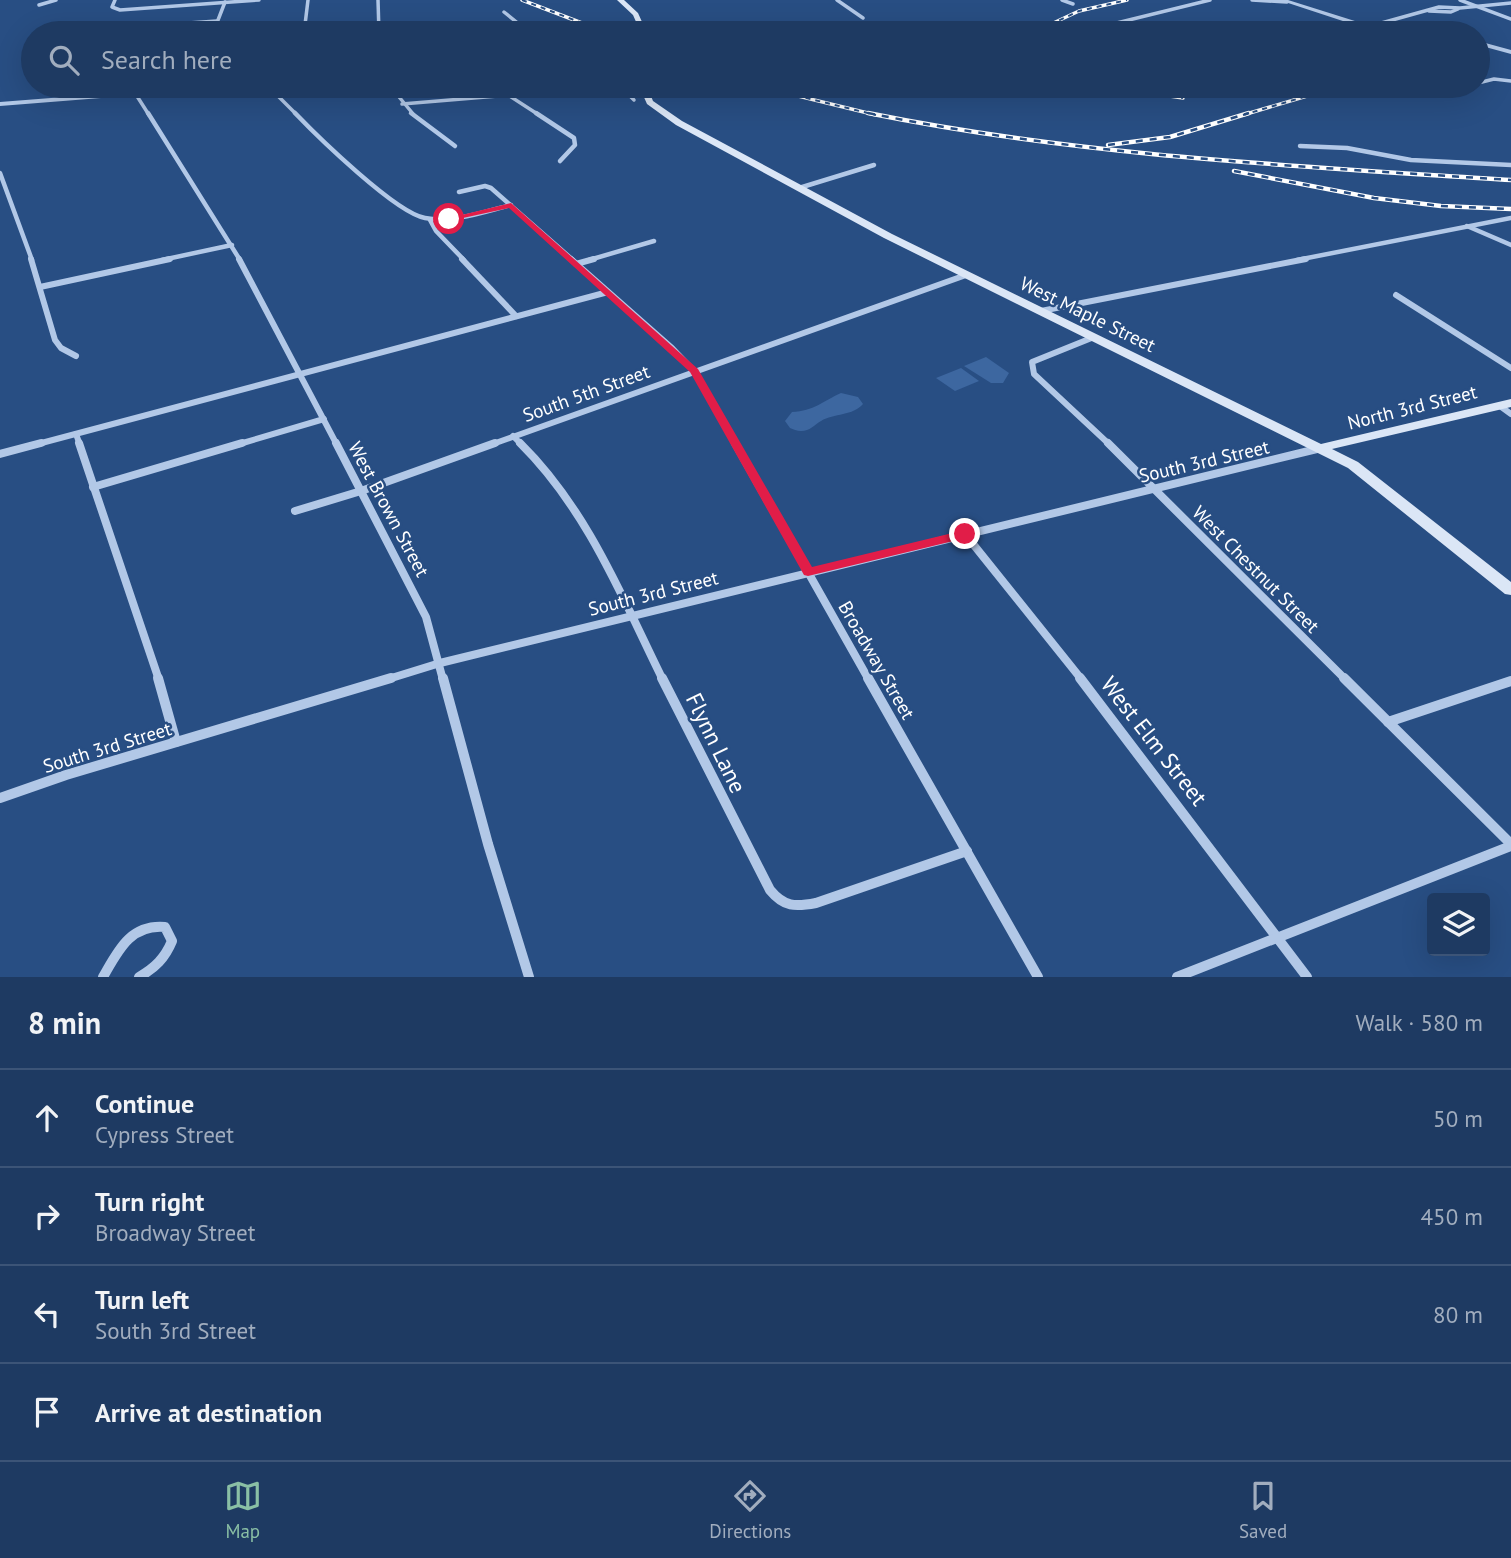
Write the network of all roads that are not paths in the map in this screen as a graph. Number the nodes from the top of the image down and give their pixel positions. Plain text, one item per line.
1 (56, 0) edge
2 (115, 0) edge
3 (259, 0) edge
4 (308, 0) edge
5 (378, 0) edge
6 (620, 0) edge
7 (837, 0) edge
8 (1062, 0) edge
9 (1210, 0) edge
10 (1252, 0) edge
11 (1460, 0) edge
12 (1284, 1) edge
13 (225, 2) junction
14 (1511, 3) edge
15 (1073, 4) dead end
16 (39, 5) dead end
17 (1477, 6) junction
18 (504, 12) dead end
19 (863, 18) dead end
20 (1511, 19) edge
21 (217, 21) edge
22 (305, 21) edge
23 (379, 21) edge
24 (515, 21) edge
25 (639, 21) edge
26 (1116, 21) edge
27 (1348, 21) edge
28 (1389, 21) edge
29 (1490, 46) edge
30 (1511, 52) edge
31 (1490, 80) edge
32 (1511, 81) edge
33 (74, 98) edge
34 (138, 98) edge
35 (280, 98) edge
36 (397, 98) edge
37 (472, 98) edge
38 (513, 98) edge
39 (648, 98) edge
40 (0, 104) edge
41 (401, 104) junction
42 (455, 146) dead end
43 (1300, 146) dead end
44 (560, 161) dead end
45 (874, 165) dead end
46 (1511, 165) edge
47 (0, 173) edge
48 (799, 188) junction
49 (458, 192) dead end
50 (511, 205) junction
51 (1511, 218) edge
52 (430, 220) junction
53 (1467, 226) junction
54 (654, 242) dead end
55 (232, 245) junction
56 (1511, 245) edge
57 (576, 264) junction
58 (966, 275) junction
59 (40, 287) junction
60 (608, 292) junction
61 (1396, 295) dead end
62 (1041, 311) junction
63 (516, 316) junction
64 (1094, 337) junction
65 (76, 356) dead end
66 (1511, 368) edge
67 (694, 371) junction
68 (300, 374) junction
69 (1507, 407) edge
70 (324, 419) junction
71 (76, 433) junction
72 (513, 436) junction
73 (1321, 448) junction
74 (0, 454) edge
75 (93, 487) junction
76 (1154, 488) junction
77 (360, 491) junction
78 (295, 511) dead end
79 (965, 534) junction
80 (808, 572) junction
81 (1511, 590) edge
82 (631, 615) junction
83 (440, 663) junction
84 (1511, 681) edge
85 (1388, 722) junction
86 (176, 742) junction
87 (0, 798) edge
88 (1511, 845) edge
89 (967, 851) junction
90 (1277, 937) junction
91 (103, 977) edge
92 (139, 977) edge
93 (529, 977) edge
94 (1038, 977) edge
95 (1177, 977) edge
96 (1307, 977) edge

1 - 16 street
2 - 13 street
3 - 13 street
4 - 22 street
5 - 23 street
6 - 25 main road
7 - 19 street
8 - 15 street
9 - 26 street
10 - 12 street
11 - 17 street
12 - 27 street
13 - 21 street
14 - 17 street
17 - 20 street
17 - 28 street
18 - 24 street
29 - 30 street
31 - 32 street
33 - 40 street
34 - 55 street, West Brown Street
35 - 52 street
36 - 41 street
37 - 41 street
38 - 44 street
39 - 48 main road, West Maple Street
41 - 42 street
43 - 46 street
45 - 48 street
47 - 59 street
48 - 58 main road, West Maple Street
49 - 50 street, Broadway Street
50 - 52 street
50 - 57 street, Broadway Street
51 - 53 street
52 - 63 street
53 - 56 street
53 - 62 street
54 - 57 street
55 - 59 street
55 - 68 street, West Brown Street
57 - 60 street, Broadway Street
58 - 62 main road, West Maple Street
58 - 67 street, South 5th Street
59 - 65 street
60 - 63 street
60 - 67 street, Broadway Street
61 - 66 street
62 - 64 main road, West Maple Street
63 - 68 street
64 - 73 main road, West Maple Street
64 - 76 street, West Chestnut Street
67 - 72 street, South 5th Street
67 - 80 street, Broadway Street
68 - 70 street, West Brown Street
68 - 71 street
69 - 73 main road, North 3rd Street
70 - 75 street
70 - 77 street, West Brown Street
71 - 74 street
71 - 75 street
72 - 77 street, South 5th Street
72 - 82 street, Flynn Lane
73 - 76 street, South 3rd Street
73 - 81 main road, West Maple Street
75 - 86 street
76 - 79 street, South 3rd Street
76 - 85 street, West Chestnut Street
77 - 78 street, South 5th Street
77 - 83 street, West Brown Street
79 - 80 street, South 3rd Street
79 - 90 street, West Elm Street
80 - 82 street, South 3rd Street
80 - 89 street, Broadway Street
82 - 83 street, South 3rd Street
82 - 89 street, Flynn Lane
83 - 86 street, South 3rd Street
83 - 93 street, West Brown Street
84 - 85 street
85 - 88 street, West Chestnut Street
86 - 87 street, South 3rd Street
88 - 90 street
89 - 94 street, Broadway Street
90 - 95 street
90 - 96 street, West Elm Street
91 - 92 street

